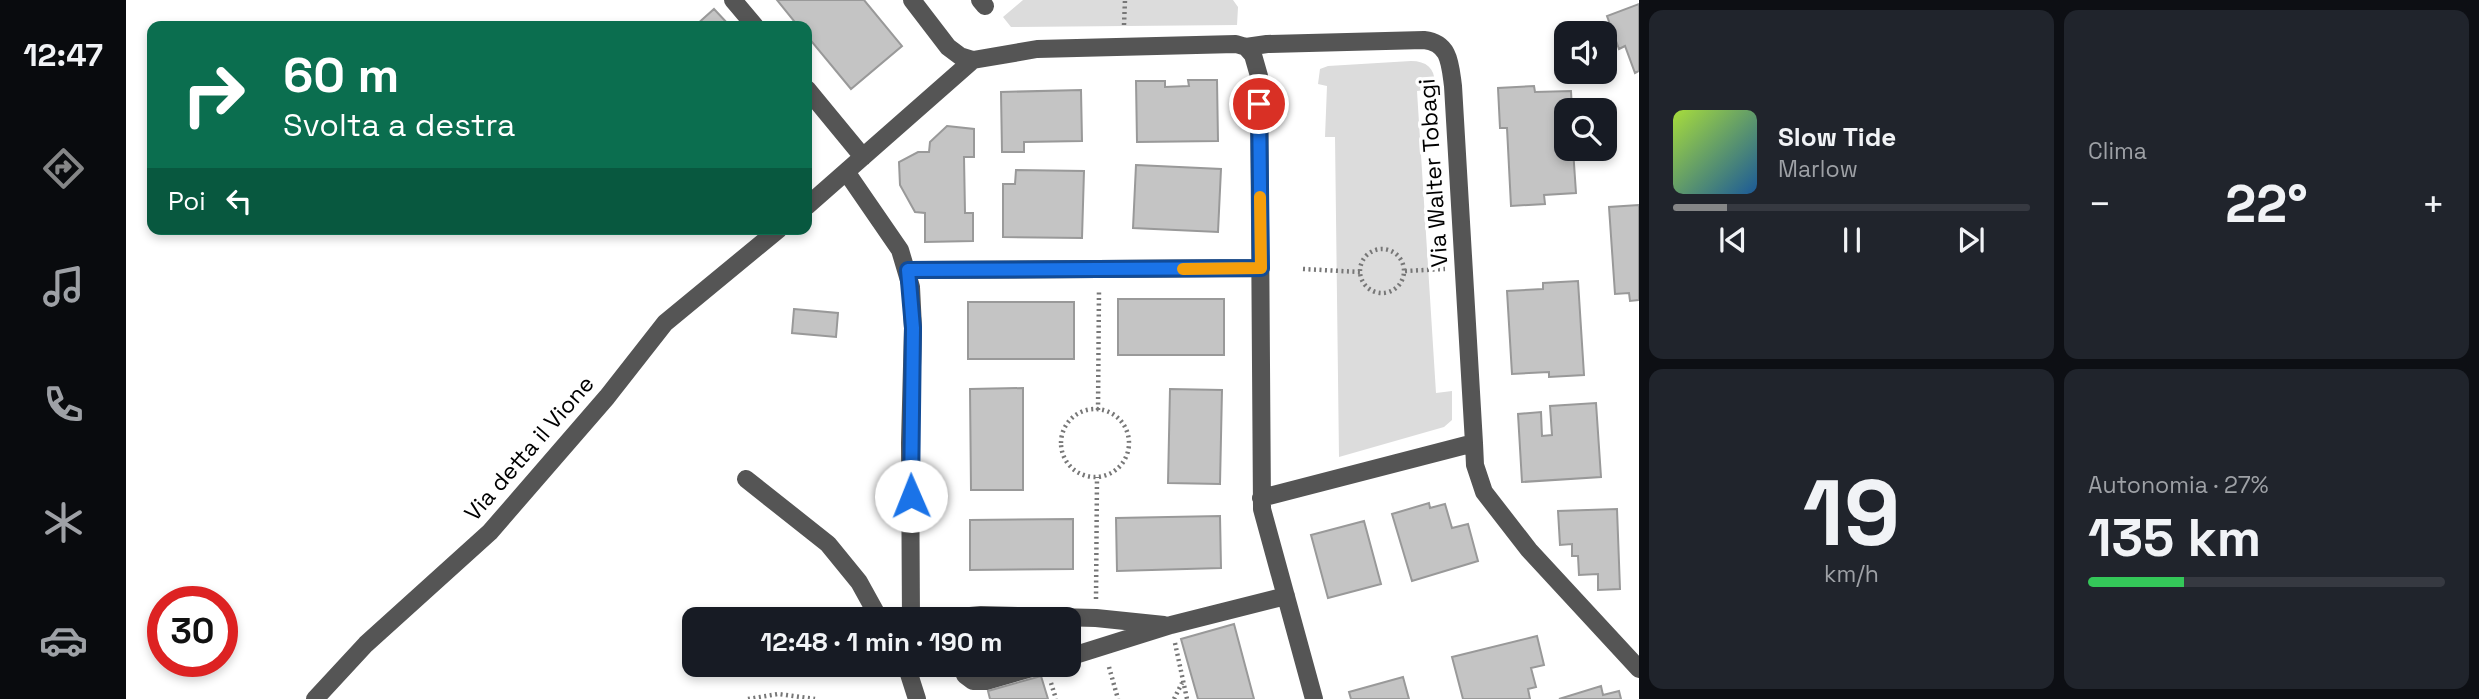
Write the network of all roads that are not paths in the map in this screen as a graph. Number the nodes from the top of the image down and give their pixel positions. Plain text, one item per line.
1 (733, 0) edge
2 (912, 0) edge
3 (751, 21) edge
4 (1246, 47) junction
5 (973, 60) junction
6 (812, 95) edge
7 (863, 158) junction
8 (847, 173) junction
9 (812, 202) edge
10 (772, 235) edge
11 (1261, 268) junction
12 (908, 270) junction
13 (1474, 443) junction
14 (746, 479) dead end
15 (1261, 498) junction
16 (1286, 596) junction
17 (873, 607) edge
18 (911, 607) edge
19 (1081, 618) edge
20 (1171, 625) junction
21 (1081, 653) edge
22 (1639, 669) edge
23 (911, 677) edge
24 (967, 677) edge
25 (1000, 677) edge
26 (315, 699) edge
27 (917, 699) edge
28 (1314, 699) edge

1 - 3 street
2 - 5 street
4 - 5 street, Via Walter Tobagi
4 - 11 street
4 - 13 street, Via Walter Tobagi
5 - 7 street
6 - 7 street
7 - 8 street
8 - 9 street
8 - 12 street
10 - 26 street, Via detta il Vione
11 - 12 street
11 - 15 street
12 - 18 street
13 - 15 street
13 - 22 street, Via Walter Tobagi
14 - 17 street
15 - 16 street
16 - 20 street
16 - 28 street
19 - 20 street
20 - 21 street
23 - 27 street
24 - 25 street

